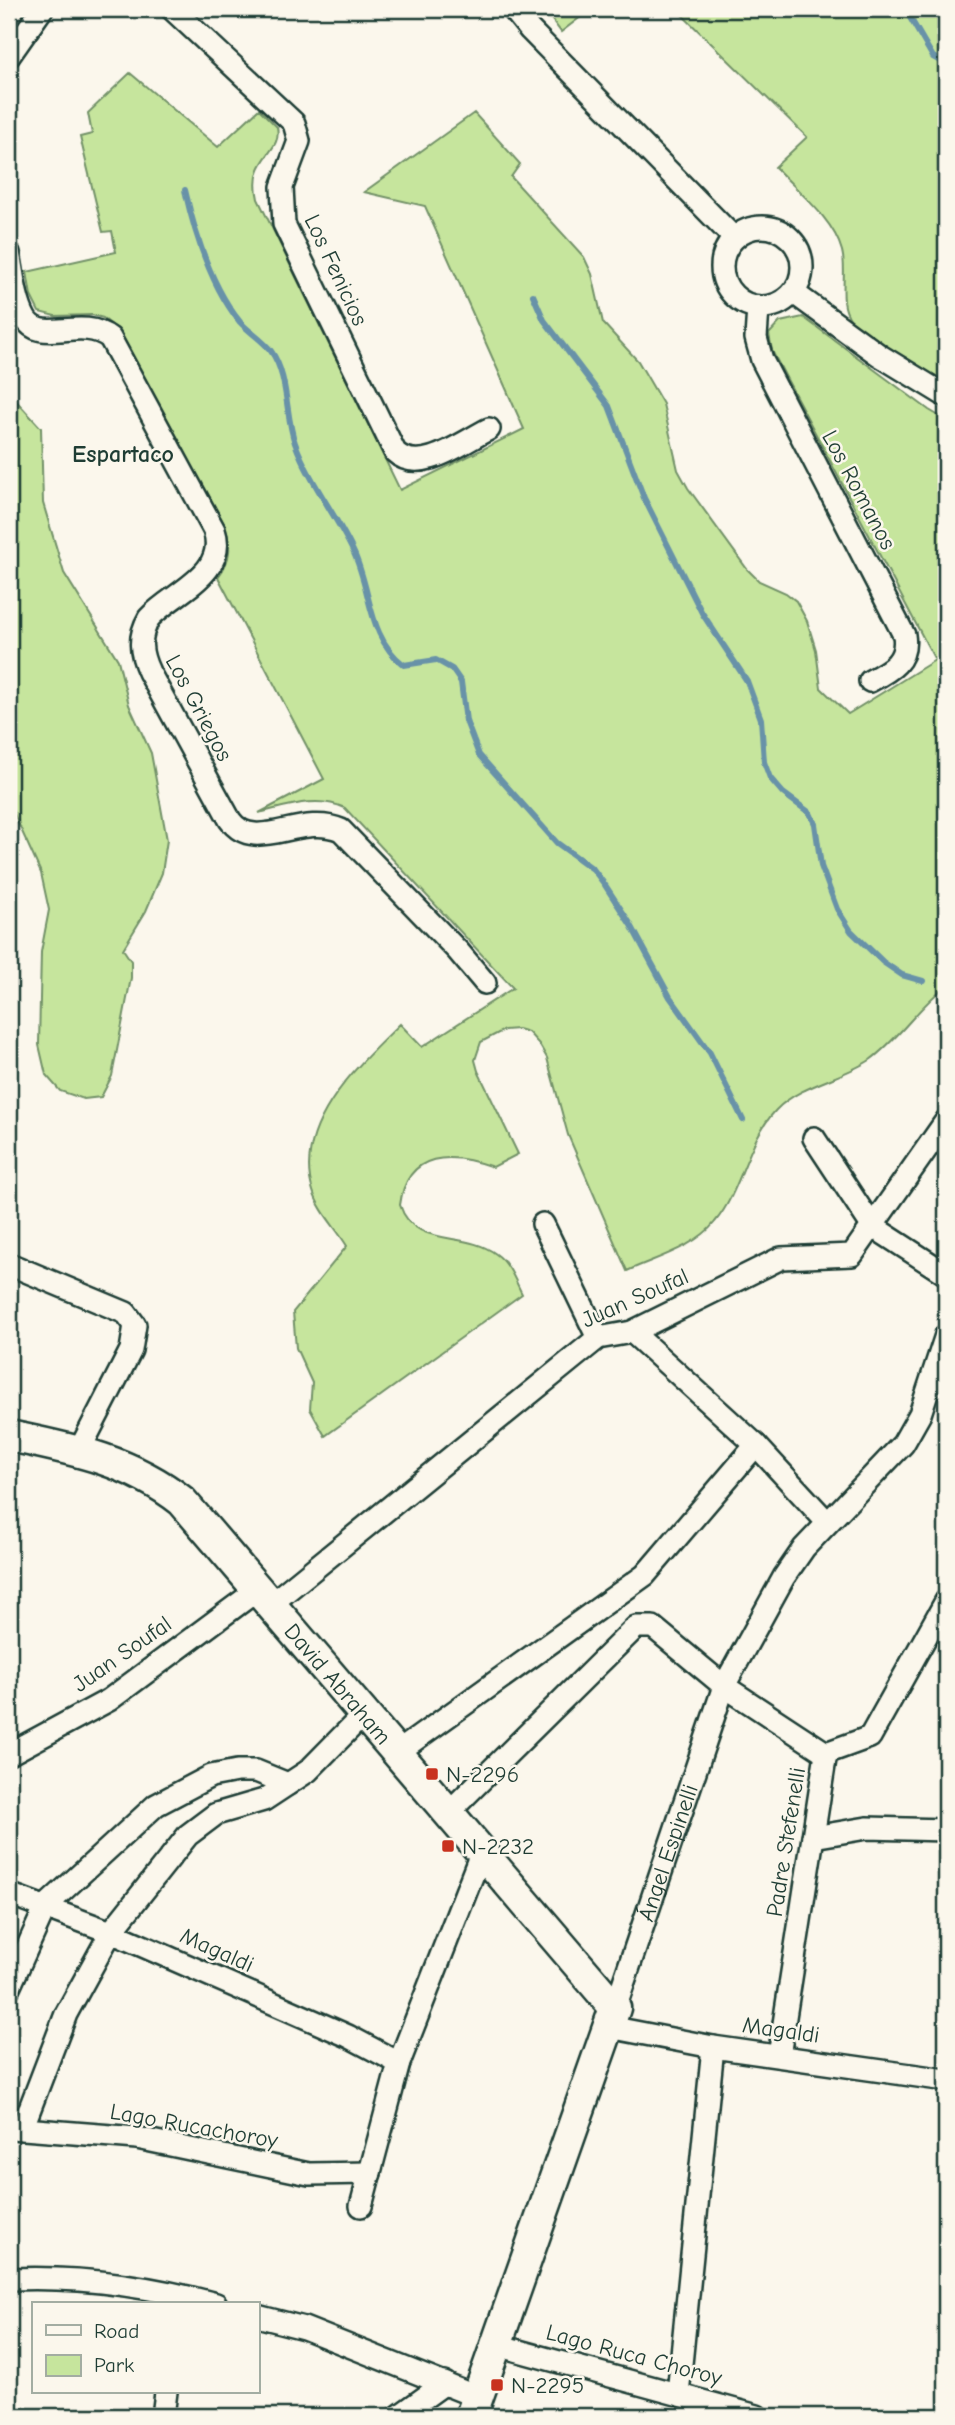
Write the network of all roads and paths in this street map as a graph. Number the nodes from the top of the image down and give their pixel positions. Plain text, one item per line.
1 (42, 9) edge
2 (172, 9) edge
3 (513, 9) edge
4 (9, 56) edge
5 (734, 238) junction
6 (9, 253) edge
7 (794, 293) junction
8 (758, 308) junction
9 (946, 396) edge
10 (489, 429) dead end
11 (870, 681) dead end
12 (485, 983) dead end
13 (946, 1121) edge
14 (814, 1138) dead end
15 (543, 1224) dead end
16 (872, 1226) junction
17 (9, 1264) edge
18 (946, 1274) edge
19 (632, 1332) junction
20 (946, 1335) edge
21 (598, 1338) junction
22 (9, 1436) edge
23 (756, 1446) junction
24 (79, 1451) junction
25 (827, 1522) junction
26 (266, 1595) junction
27 (946, 1601) edge
28 (724, 1686) junction
29 (365, 1713) junction
30 (398, 1752) junction
31 (826, 1753) junction
32 (9, 1755) edge
33 (288, 1784) junction
34 (449, 1812) junction
35 (946, 1830) edge
36 (813, 1838) junction
37 (482, 1851) junction
38 (9, 1894) edge
39 (46, 1906) junction
40 (111, 1932) junction
41 (9, 1988) edge
42 (612, 2018) junction
43 (713, 2047) junction
44 (779, 2056) junction
45 (399, 2063) junction
46 (946, 2080) edge
47 (15, 2128) edge
48 (370, 2173) junction
49 (361, 2206) dead end
50 (9, 2279) edge
51 (165, 2297) edge
52 (201, 2302) edge
53 (259, 2317) edge
54 (496, 2345) junction
55 (445, 2383) junction
56 (166, 2394) edge
57 (678, 2394) junction
58 (474, 2406) edge
59 (163, 2416) edge
60 (399, 2416) edge
61 (757, 2416) edge

1 - 4 street
2 - 10 street, Los Fenicios
3 - 5 street
5 - 7 street
5 - 8 street
6 - 12 street, Los Griegos
7 - 8 street
7 - 9 street
8 - 11 street, Los Romanos
13 - 16 street, Juan Soufal
14 - 16 street
15 - 21 street
16 - 18 street
16 - 19 street, Juan Soufal
17 - 24 street
19 - 21 street, Juan Soufal
19 - 23 street
20 - 25 street, Ángel Espinelli
21 - 26 street, Juan Soufal
22 - 24 main road, David Abraham
23 - 25 street
23 - 30 street
24 - 26 main road, David Abraham
25 - 28 street, Ángel Espinelli
26 - 29 main road, David Abraham
26 - 32 street, Juan Soufal
27 - 31 street, Padre Stefenelli
28 - 31 street
28 - 34 street
28 - 42 street, Ángel Espinelli
29 - 30 main road, David Abraham
29 - 33 street
30 - 34 main road, David Abraham
31 - 36 street, Padre Stefenelli
33 - 39 street
33 - 40 street
34 - 37 main road, David Abraham
35 - 36 street
36 - 44 street, Padre Stefenelli
37 - 42 main road, David Abraham
37 - 45 street
38 - 39 street, Magaldi
39 - 40 street, Magaldi
39 - 41 street
40 - 45 street, Magaldi
40 - 47 street
42 - 43 street, Magaldi
42 - 54 main road, Ángel Espinelli
43 - 44 street, Magaldi
43 - 57 street
44 - 46 street, Magaldi
45 - 48 street
47 - 48 street, Lago Rucachoroy
48 - 49 street
50 - 51 street
51 - 52 street
53 - 55 street
54 - 57 street, Lago Ruca Choroy
54 - 58 main road, Ángel Espinelli
55 - 58 street
55 - 60 street
56 - 59 street
57 - 61 street, Lago Ruca Choroy

